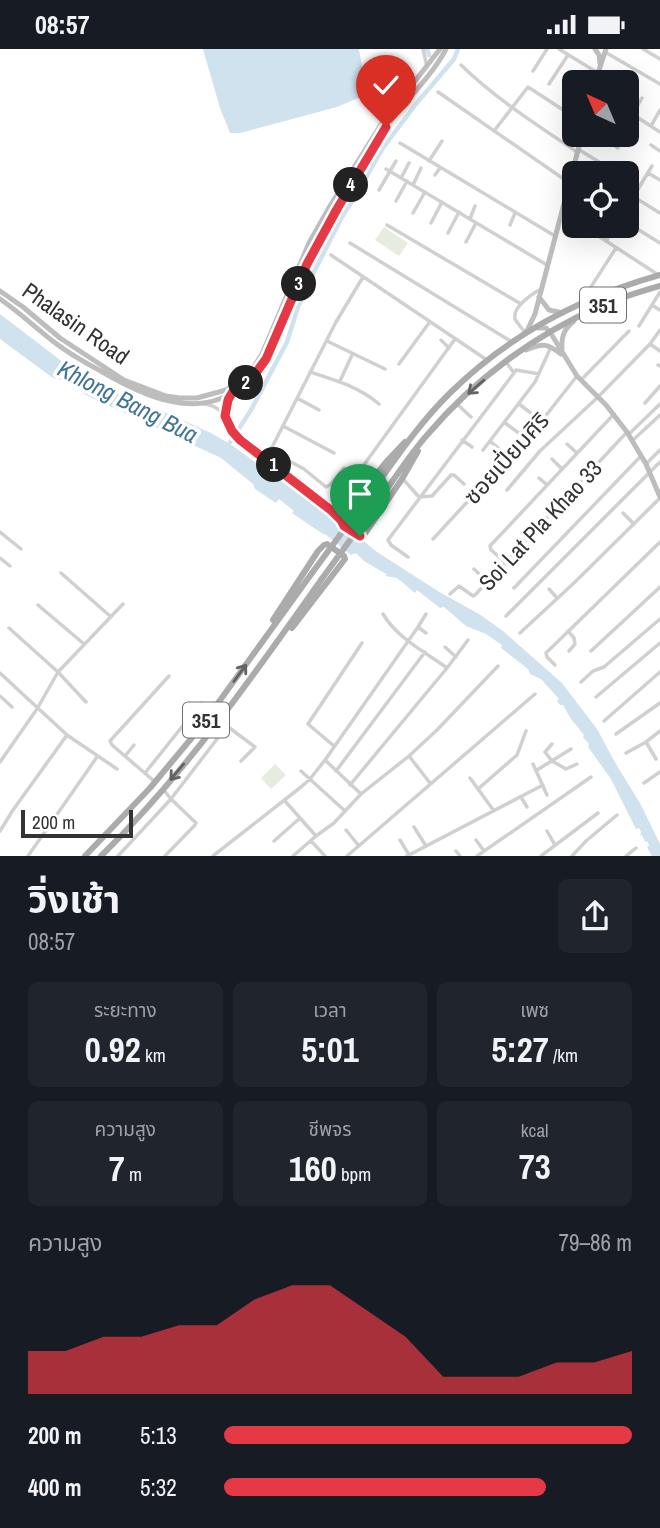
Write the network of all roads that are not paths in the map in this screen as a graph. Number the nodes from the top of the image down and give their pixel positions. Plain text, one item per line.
1 (423, 49) edge
2 (440, 49) edge
3 (446, 49) edge
4 (547, 49) edge
5 (559, 49) edge
6 (643, 49) edge
7 (601, 50) edge
8 (568, 55) junction
9 (660, 59) edge
10 (461, 65) dead end
11 (600, 66) junction
12 (427, 67) junction
13 (593, 70) edge
14 (599, 70) edge
15 (533, 71) dead end
16 (549, 84) dead end
17 (660, 84) edge
18 (438, 92) dead end
19 (642, 98) dead end
20 (639, 103) edge
21 (512, 108) junction
22 (562, 109) edge
23 (660, 110) edge
24 (639, 118) edge
25 (651, 126) junction
26 (494, 131) junction
27 (660, 132) edge
28 (442, 141) dead end
29 (400, 143) dead end
30 (651, 145) dead end
31 (579, 147) edge
32 (578, 150) junction
33 (660, 151) edge
34 (396, 161) dead end
35 (429, 161) junction
36 (576, 161) edge
37 (597, 161) edge
38 (409, 163) dead end
39 (653, 166) dead end
40 (421, 167) dead end
41 (440, 168) junction
42 (388, 170) junction
43 (648, 173) junction
44 (435, 175) dead end
45 (401, 178) junction
46 (562, 178) edge
47 (660, 180) edge
48 (407, 181) junction
49 (413, 185) junction
50 (639, 188) edge
51 (379, 190) dead end
52 (425, 192) junction
53 (639, 200) edge
54 (396, 201) dead end
55 (442, 202) junction
56 (475, 206) dead end
57 (562, 208) edge
58 (459, 212) junction
59 (561, 212) joint
60 (413, 213) dead end
61 (515, 213) junction
62 (660, 213) edge
63 (470, 219) junction
64 (431, 223) dead end
65 (476, 223) junction
66 (387, 225) dead end
67 (510, 225) dead end
68 (639, 230) edge
69 (447, 233) dead end
70 (555, 236) junction
71 (601, 238) edge
72 (608, 238) edge
73 (466, 241) dead end
74 (606, 241) junction
75 (350, 243) dead end
76 (660, 243) edge
77 (616, 248) junction
78 (331, 255) dead end
79 (547, 265) junction
80 (659, 275) edge
81 (363, 277) junction
82 (660, 286) edge
83 (541, 289) junction
84 (589, 290) dead end
85 (0, 291) edge
86 (660, 292) edge
87 (539, 297) junction
88 (0, 299) edge
89 (521, 304) junction
90 (652, 305) junction
91 (660, 310) edge
92 (563, 313) junction
93 (580, 316) junction
94 (429, 323) junction
95 (639, 326) dead end
96 (660, 330) edge
97 (550, 331) junction
98 (629, 331) dead end
99 (528, 332) junction
100 (455, 339) junction
101 (441, 340) dead end
102 (327, 341) junction
103 (512, 342) junction
104 (650, 344) junction
105 (551, 346) junction
106 (449, 348) junction
107 (660, 351) edge
108 (517, 353) junction
109 (352, 354) junction
110 (564, 356) junction
111 (488, 359) junction
112 (506, 362) junction
113 (399, 364) dead end
114 (385, 369) dead end
115 (494, 371) junction
116 (310, 372) junction
117 (514, 373) junction
118 (539, 374) junction
119 (579, 378) junction
120 (340, 381) junction
121 (660, 386) edge
122 (232, 393) junction
123 (598, 397) junction
124 (297, 398) junction
125 (645, 403) dead end
126 (199, 404) junction
127 (379, 404) dead end
128 (457, 404) junction
129 (519, 404) junction
130 (660, 404) edge
131 (319, 410) dead end
132 (614, 414) junction
133 (660, 415) edge
134 (225, 416) junction
135 (471, 417) dead end
136 (536, 417) dead end
137 (505, 423) junction
138 (283, 426) junction
139 (414, 435) junction
140 (523, 436) dead end
141 (630, 436) junction
142 (422, 440) junction
143 (462, 440) junction
144 (490, 441) junction
145 (567, 444) dead end
146 (472, 447) dead end
147 (483, 450) dead end
148 (660, 450) edge
149 (271, 451) junction
150 (334, 453) dead end
151 (505, 453) dead end
152 (577, 453) junction
153 (641, 456) junction
154 (552, 459) dead end
155 (266, 460) junction
156 (660, 461) edge
157 (646, 464) junction
158 (344, 468) dead end
159 (562, 469) junction
160 (650, 472) junction
161 (402, 478) junction
162 (539, 478) dead end
163 (464, 484) dead end
164 (547, 485) junction
165 (507, 490) dead end
166 (419, 497) junction
167 (660, 498) edge
168 (337, 502) dead end
169 (349, 510) junction
170 (332, 511) junction
171 (622, 513) dead end
172 (341, 520) junction
173 (634, 524) junction
174 (371, 526) junction
175 (0, 532) edge
176 (433, 539) dead end
177 (660, 542) edge
178 (21, 549) dead end
179 (408, 557) dead end
180 (0, 558) edge
181 (505, 562) junction
182 (10, 566) dead end
183 (474, 569) dead end
184 (61, 573) dead end
185 (488, 582) junction
186 (660, 587) edge
187 (514, 588) dead end
188 (548, 589) dead end
189 (450, 594) dead end
190 (558, 598) junction
191 (38, 604) dead end
192 (123, 604) dead end
193 (383, 614) dead end
194 (426, 614) dead end
195 (110, 616) junction
196 (506, 616) dead end
197 (660, 619) edge
198 (418, 627) junction
199 (9, 628) dead end
200 (271, 628) junction
201 (568, 631) junction
202 (426, 633) dead end
203 (520, 633) dead end
204 (282, 636) junction
205 (468, 640) dead end
206 (408, 641) junction
207 (362, 643) dead end
208 (660, 643) edge
209 (84, 644) junction
210 (444, 647) dead end
211 (569, 651) dead end
212 (591, 651) dead end
213 (425, 652) junction
214 (456, 657) junction
215 (555, 665) dead end
216 (498, 666) dead end
217 (447, 668) junction
218 (58, 672) junction
219 (660, 672) edge
220 (0, 673) edge
221 (169, 676) dead end
222 (581, 682) dead end
223 (535, 694) dead end
224 (0, 696) edge
225 (596, 697) dead end
226 (86, 702) dead end
227 (201, 703) dead end
228 (660, 703) edge
229 (12, 707) dead end
230 (37, 709) junction
231 (219, 719) junction
232 (604, 721) dead end
233 (227, 726) junction
234 (660, 730) edge
235 (526, 731) dead end
236 (616, 734) dead end
237 (67, 735) junction
238 (646, 742) junction
239 (552, 744) dead end
240 (134, 745) dead end
241 (334, 746) junction
242 (571, 749) dead end
243 (626, 753) dead end
244 (98, 756) junction
245 (125, 756) junction
246 (409, 756) junction
247 (656, 759) dead end
248 (242, 761) dead end
249 (325, 761) junction
250 (552, 761) junction
251 (0, 762) edge
252 (533, 764) dead end
253 (577, 764) dead end
254 (117, 769) dead end
255 (537, 769) junction
256 (335, 771) junction
257 (301, 772) dead end
258 (660, 772) edge
259 (145, 773) junction
260 (591, 777) dead end
261 (470, 778) dead end
262 (310, 779) junction
263 (155, 783) junction
264 (430, 783) junction
265 (644, 783) dead end
266 (350, 785) junction
267 (543, 785) junction
268 (163, 789) junction
269 (478, 789) junction
270 (360, 794) junction
271 (547, 795) dead end
272 (521, 797) junction
273 (171, 799) junction
274 (285, 800) junction
275 (527, 807) dead end
276 (345, 811) junction
277 (494, 811) junction
278 (598, 813) dead end
279 (617, 815) dead end
280 (300, 818) junction
281 (414, 827) dead end
282 (346, 830) dead end
283 (0, 831) edge
284 (547, 831) dead end
285 (316, 836) junction
286 (400, 840) dead end
287 (476, 840) dead end
288 (274, 841) dead end
289 (311, 841) junction
290 (555, 845) junction
291 (359, 846) junction
292 (426, 846) junction
293 (636, 848) dead end
294 (352, 851) junction
295 (456, 851) dead end
296 (484, 851) junction
297 (323, 855) edge
298 (408, 855) edge
299 (28, 856) edge
300 (86, 856) edge
301 (101, 856) edge
302 (118, 856) edge
303 (165, 856) edge
304 (214, 856) edge
305 (293, 856) edge
306 (347, 856) edge
307 (357, 856) edge
308 (460, 856) edge
309 (477, 856) edge
310 (541, 856) edge
311 (572, 856) edge
312 (626, 856) edge

1 - 12 street
2 - 12 main road, Phalasin Road
3 - 122 main road, Phalasin Road
4 - 15 street
5 - 8 street
6 - 9 street
7 - 11 main road
7 - 11 main road
7 - 17 street
8 - 13 street
8 - 16 street
10 - 21 street
11 - 14 main road
12 - 85 main road, Phalasin Road
18 - 26 street
19 - 20 street
21 - 22 street
21 - 26 street
21 - 32 street
23 - 25 street
24 - 25 street
25 - 27 street
26 - 46 street
28 - 35 street
29 - 35 street
30 - 33 street
31 - 32 main road
32 - 36 main road
32 - 37 street
34 - 42 street
35 - 41 street
38 - 45 street
39 - 43 street
40 - 49 street
41 - 44 street
41 - 61 street
42 - 45 street
42 - 51 street
43 - 47 street
43 - 50 street
45 - 48 street
48 - 49 street
48 - 54 street
49 - 52 street
52 - 55 street
52 - 60 street
53 - 62 street
55 - 58 street
55 - 64 street
56 - 63 street
57 - 59 main road
58 - 63 street
58 - 69 street
59 - 70 main road
61 - 67 street
61 - 70 street
63 - 65 street
65 - 73 street
65 - 79 street
66 - 89 street
68 - 76 street
70 - 79 main road
71 - 74 street
72 - 74 street
74 - 77 street
75 - 103 street
77 - 80 street
77 - 84 street
78 - 81 street
79 - 83 main road
80 - 92 main road, 351
81 - 94 street
81 - 102 street
82 - 93 main road, 351
83 - 87 main road
83 - 89 street
86 - 90 street
87 - 92 main road
87 - 99 main road
88 - 126 main road, Phalasin Road
89 - 99 street
90 - 91 street
90 - 95 street
92 - 99 main road, 351
93 - 97 main road, 351
93 - 110 main road
94 - 100 street
94 - 113 street
96 - 104 street
97 - 99 main road
97 - 108 main road, 351
97 - 110 main road
98 - 119 street, ซอยเปี่ยมศิริ
99 - 103 main road, 351
100 - 106 street
100 - 111 street
101 - 106 street
102 - 109 street
102 - 116 street
103 - 111 main road, 351
104 - 107 street
104 - 123 street
105 - 108 main road
105 - 110 main road
105 - 118 street
106 - 168 street
108 - 112 main road, 351
109 - 114 street
109 - 120 street
110 - 119 main road
111 - 115 main road
111 - 139 main road, 351
112 - 115 main road, 351
112 - 117 street
115 -> 128 main road, 351
116 - 120 street
116 - 124 street
117 - 118 street
117 - 143 street
118 - 129 street
119 - 123 main road
119 - 176 street, ซอยเปี่ยมศิริ
120 - 127 street
121 - 125 street
122 - 126 main road, Phalasin Road
122 - 134 street
123 - 132 main road
123 - 165 street
124 - 131 street
124 - 138 street
126 - 134 street
128 - 135 street
128 - 142 main road, 351
129 - 136 street
129 - 137 street
130 - 141 street
132 - 141 main road
132 - 152 street
133 - 141 street
134 - 155 street
137 - 140 street
137 - 144 street
138 - 149 street
138 - 150 street
139 - 169 main road
139 - 200 main road, 351, bridge
141 - 153 main road
141 - 181 street, Soi Lat Pla Khao 33
142 - 161 main road
142 - 204 main road, 351, bridge
143 - 146 street
143 - 166 street
144 - 147 street
144 - 151 street
145 - 152 street
148 - 157 street
149 - 155 street
149 - 158 street
152 - 159 street
153 - 157 main road
153 - 187 street
154 - 159 street
155 - 170 street
156 - 160 street
157 - 160 main road
159 - 164 street
160 - 167 main road
160 - 196 street
161 - 166 street
161 - 174 main road
162 - 164 street
163 - 166 street
164 - 181 street
166 - 179 street
167 - 173 street
169 - 170 street
169 - 172 main road
169 - 174 main road
170 - 172 street
171 - 173 street
172 - 174 main road
173 - 190 street
175 - 178 street
177 - 201 street
180 - 182 street
181 - 185 street, Soi Lat Pla Khao 33
183 - 185 street
184 - 195 street
185 - 189 street, Soi Lat Pla Khao 33
186 - 212 street
188 - 190 street
190 - 203 street
191 - 209 street
192 - 195 street
193 - 206 street
194 - 198 street
195 - 209 street
197 - 222 street
198 - 202 street
198 - 206 street
199 - 218 street
200 - 204 main road
263 -> 200 main road, 351
201 - 211 street
201 - 215 street
204 - 231 main road, 351
205 - 214 street
206 - 213 street
206 - 241 street
207 - 241 street
208 - 225 street
209 - 218 street
210 - 214 street
213 - 217 street
213 - 256 street
214 - 217 street
216 - 246 street
217 - 266 street
218 - 226 street
218 - 230 street
219 - 232 street
220 - 230 street
221 - 245 street
223 - 264 street
224 - 229 street
227 - 259 street
228 - 236 street
230 - 237 street
230 - 251 street
231 - 233 street
231 -> 268 main road, 351
233 - 248 street
233 - 273 street
234 - 238 street
235 - 269 street
237 - 244 street
237 - 283 street
238 - 243 street
238 - 247 street
239 - 250 street
240 - 245 street
241 - 249 street
242 - 250 street
244 - 254 street
244 - 299 street
245 - 259 street
246 - 264 street
246 - 270 street
249 - 256 street
249 - 262 street
250 - 253 street
250 - 255 street
252 - 255 street
255 - 267 street
256 - 266 street
257 - 262 street
258 - 265 street
259 - 263 street
260 - 296 street
261 - 269 street
262 - 274 street
262 - 276 street
263 - 300 main road, 351
264 - 291 street
266 - 270 street
267 - 271 street
267 - 272 street
268 - 273 street
268 - 301 main road, 351
269 - 277 street
270 - 276 street
272 - 275 street
272 - 277 street
273 - 302 street
273 - 303 street
274 - 280 street
274 - 304 street
276 - 285 street
277 - 292 street
278 - 290 street
279 - 311 street
280 - 285 street
280 - 288 street
281 - 292 street
282 - 291 street
284 - 290 street
285 - 289 street
286 - 298 street
287 - 296 street
289 - 297 street
289 - 305 street
290 - 310 street
291 - 294 street
292 - 298 street
293 - 312 street
294 - 306 street
294 - 307 street
295 - 308 street
296 - 309 street

